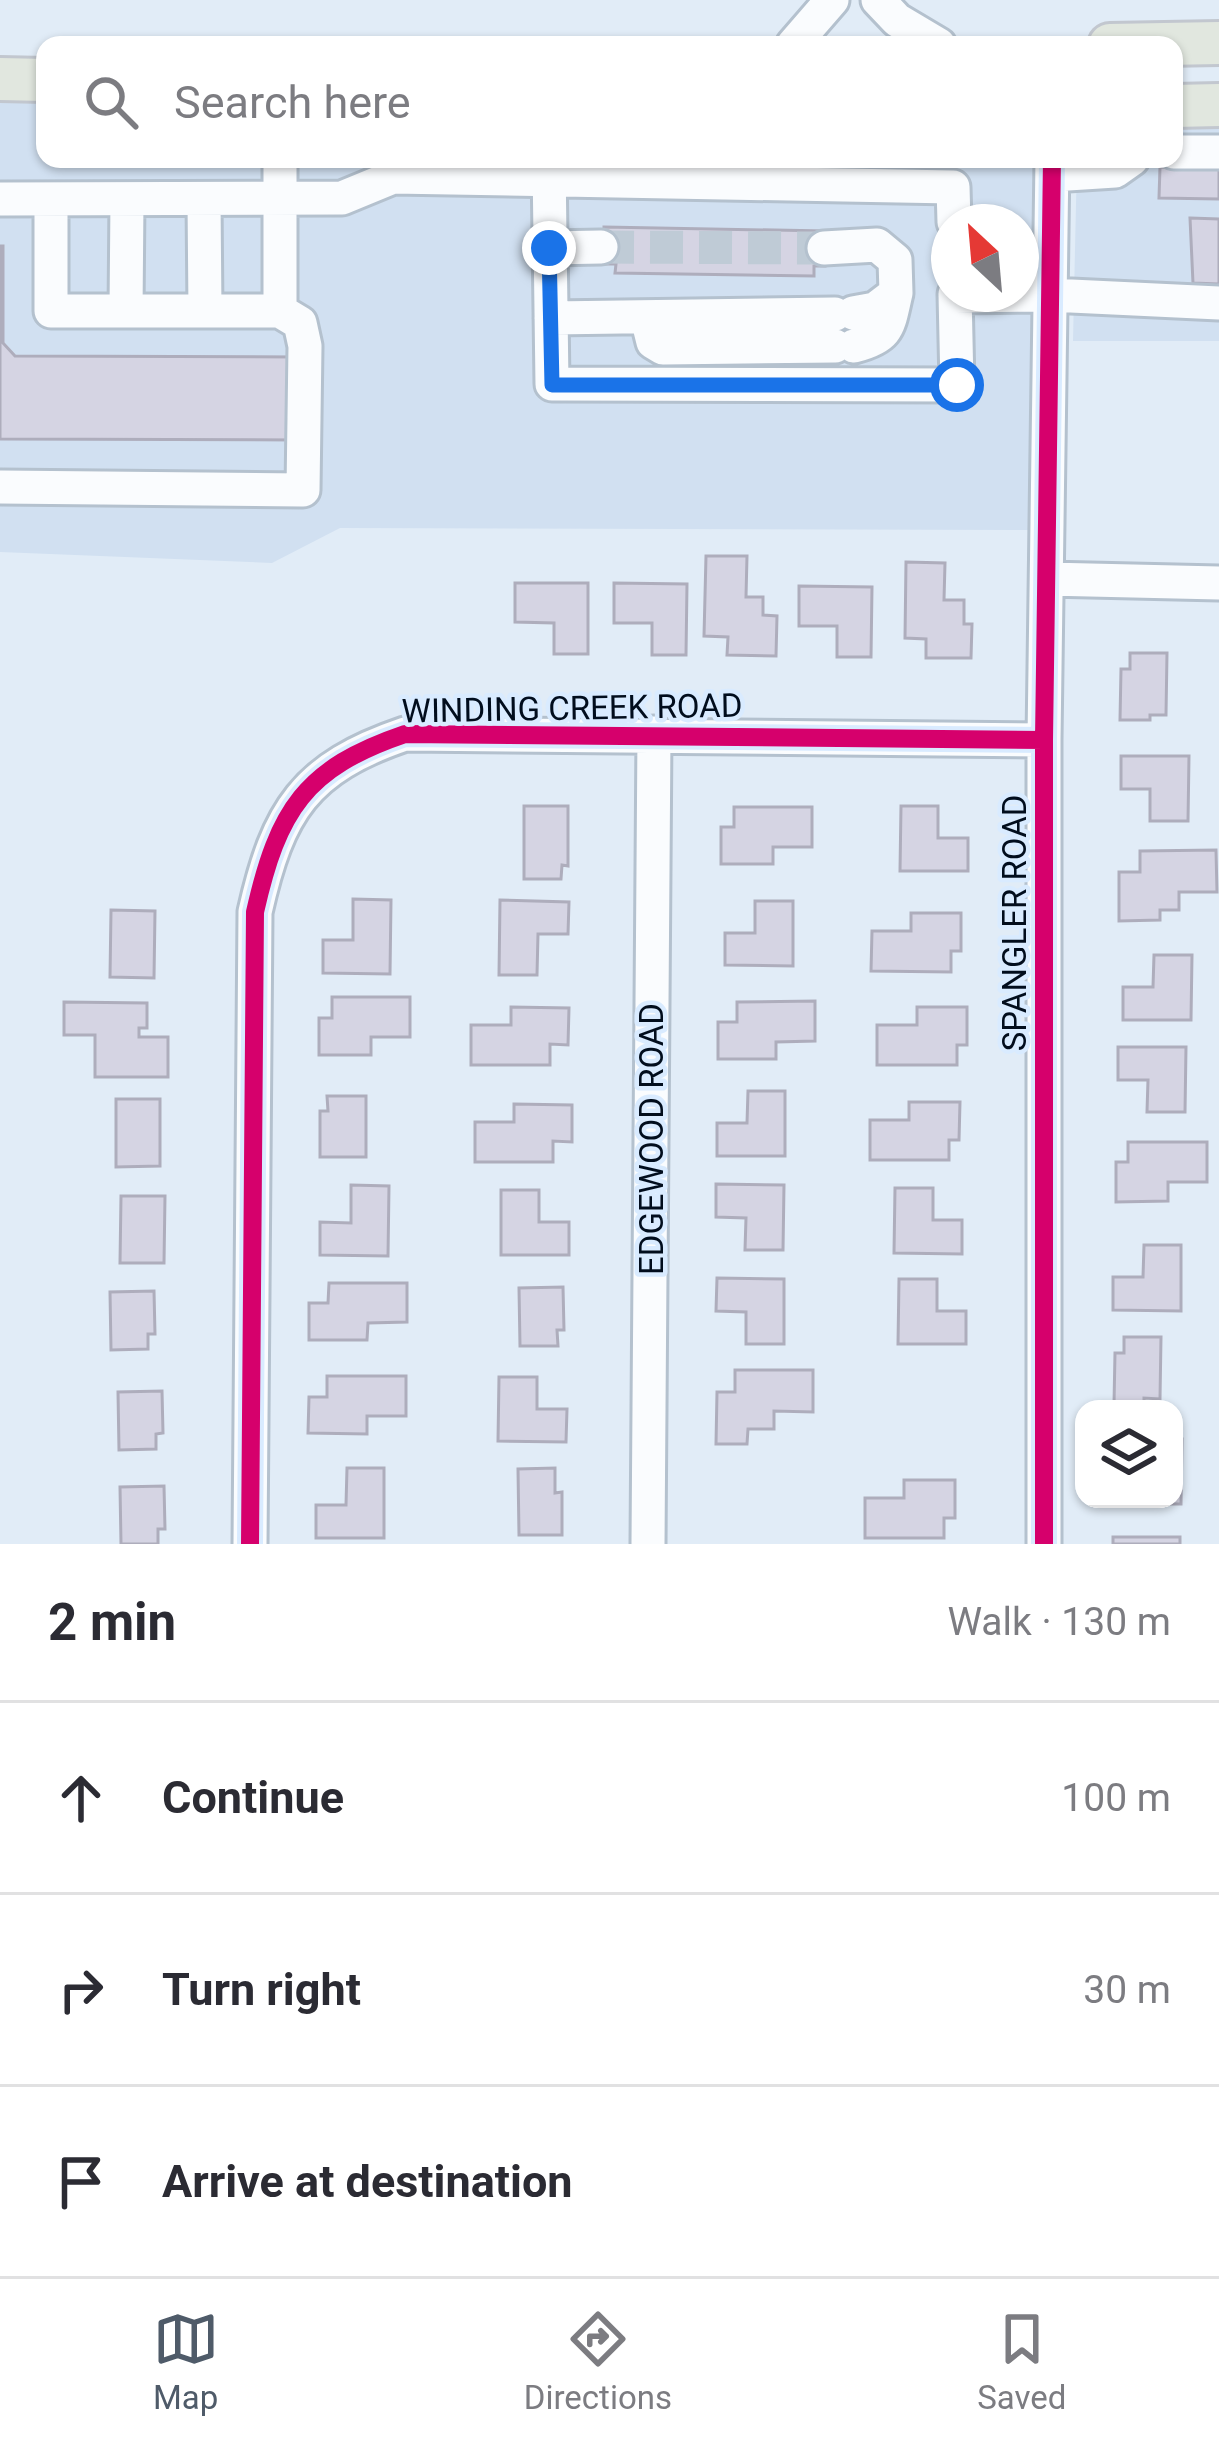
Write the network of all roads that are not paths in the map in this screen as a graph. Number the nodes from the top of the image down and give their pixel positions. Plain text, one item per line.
1 (832, 0) edge
2 (878, 0) edge
3 (801, 36) edge
4 (924, 36) edge
5 (1219, 43) edge
6 (1183, 44) edge
7 (0, 79) edge
8 (36, 80) edge
9 (1219, 105) edge
10 (1183, 106) edge
11 (1183, 152) edge
12 (1219, 152) edge
13 (280, 168) edge
14 (1052, 168) edge
15 (1068, 168) edge
16 (1119, 168) edge
17 (549, 170) edge
18 (0, 199) edge
19 (51, 200) junction
20 (127, 200) junction
21 (204, 200) junction
22 (280, 200) junction
23 (953, 204) edge
24 (601, 247) tunnel mouth
25 (549, 248) junction
26 (824, 248) tunnel mouth
27 (1039, 295) edge
28 (1050, 295) junction
29 (1219, 303) edge
30 (126, 311) junction
31 (205, 311) junction
32 (280, 311) junction
33 (956, 312) edge
34 (551, 318) junction
35 (0, 488) edge
36 (1046, 579) junction
37 (1219, 583) edge
38 (654, 733) junction
39 (1044, 740) junction
40 (250, 1544) edge
41 (648, 1544) edge
42 (1044, 1544) edge

1 - 3 street
2 - 4 street
5 - 6 main road
7 - 8 main road
9 - 10 main road
11 - 12 street
13 - 22 street
14 - 28 street, SPANGLER ROAD
15 - 16 street
17 - 22 street
17 - 23 street
17 - 25 street
18 - 19 street
19 - 20 street
19 - 30 street
20 - 21 street
20 - 30 street
21 - 22 street
21 - 31 street
22 - 32 street
24 - 25 street
25 - 34 street
26 - 34 street
27 - 28 street
28 - 29 street
28 - 36 street, SPANGLER ROAD
30 - 31 street
31 - 32 street
32 - 35 street
33 - 34 street
36 - 37 street
36 - 39 street, SPANGLER ROAD
38 - 39 street, WINDING CREEK ROAD
38 - 40 street, WINDING CREEK ROAD
38 - 41 street, EDGEWOOD ROAD
39 - 42 street, SPANGLER ROAD

